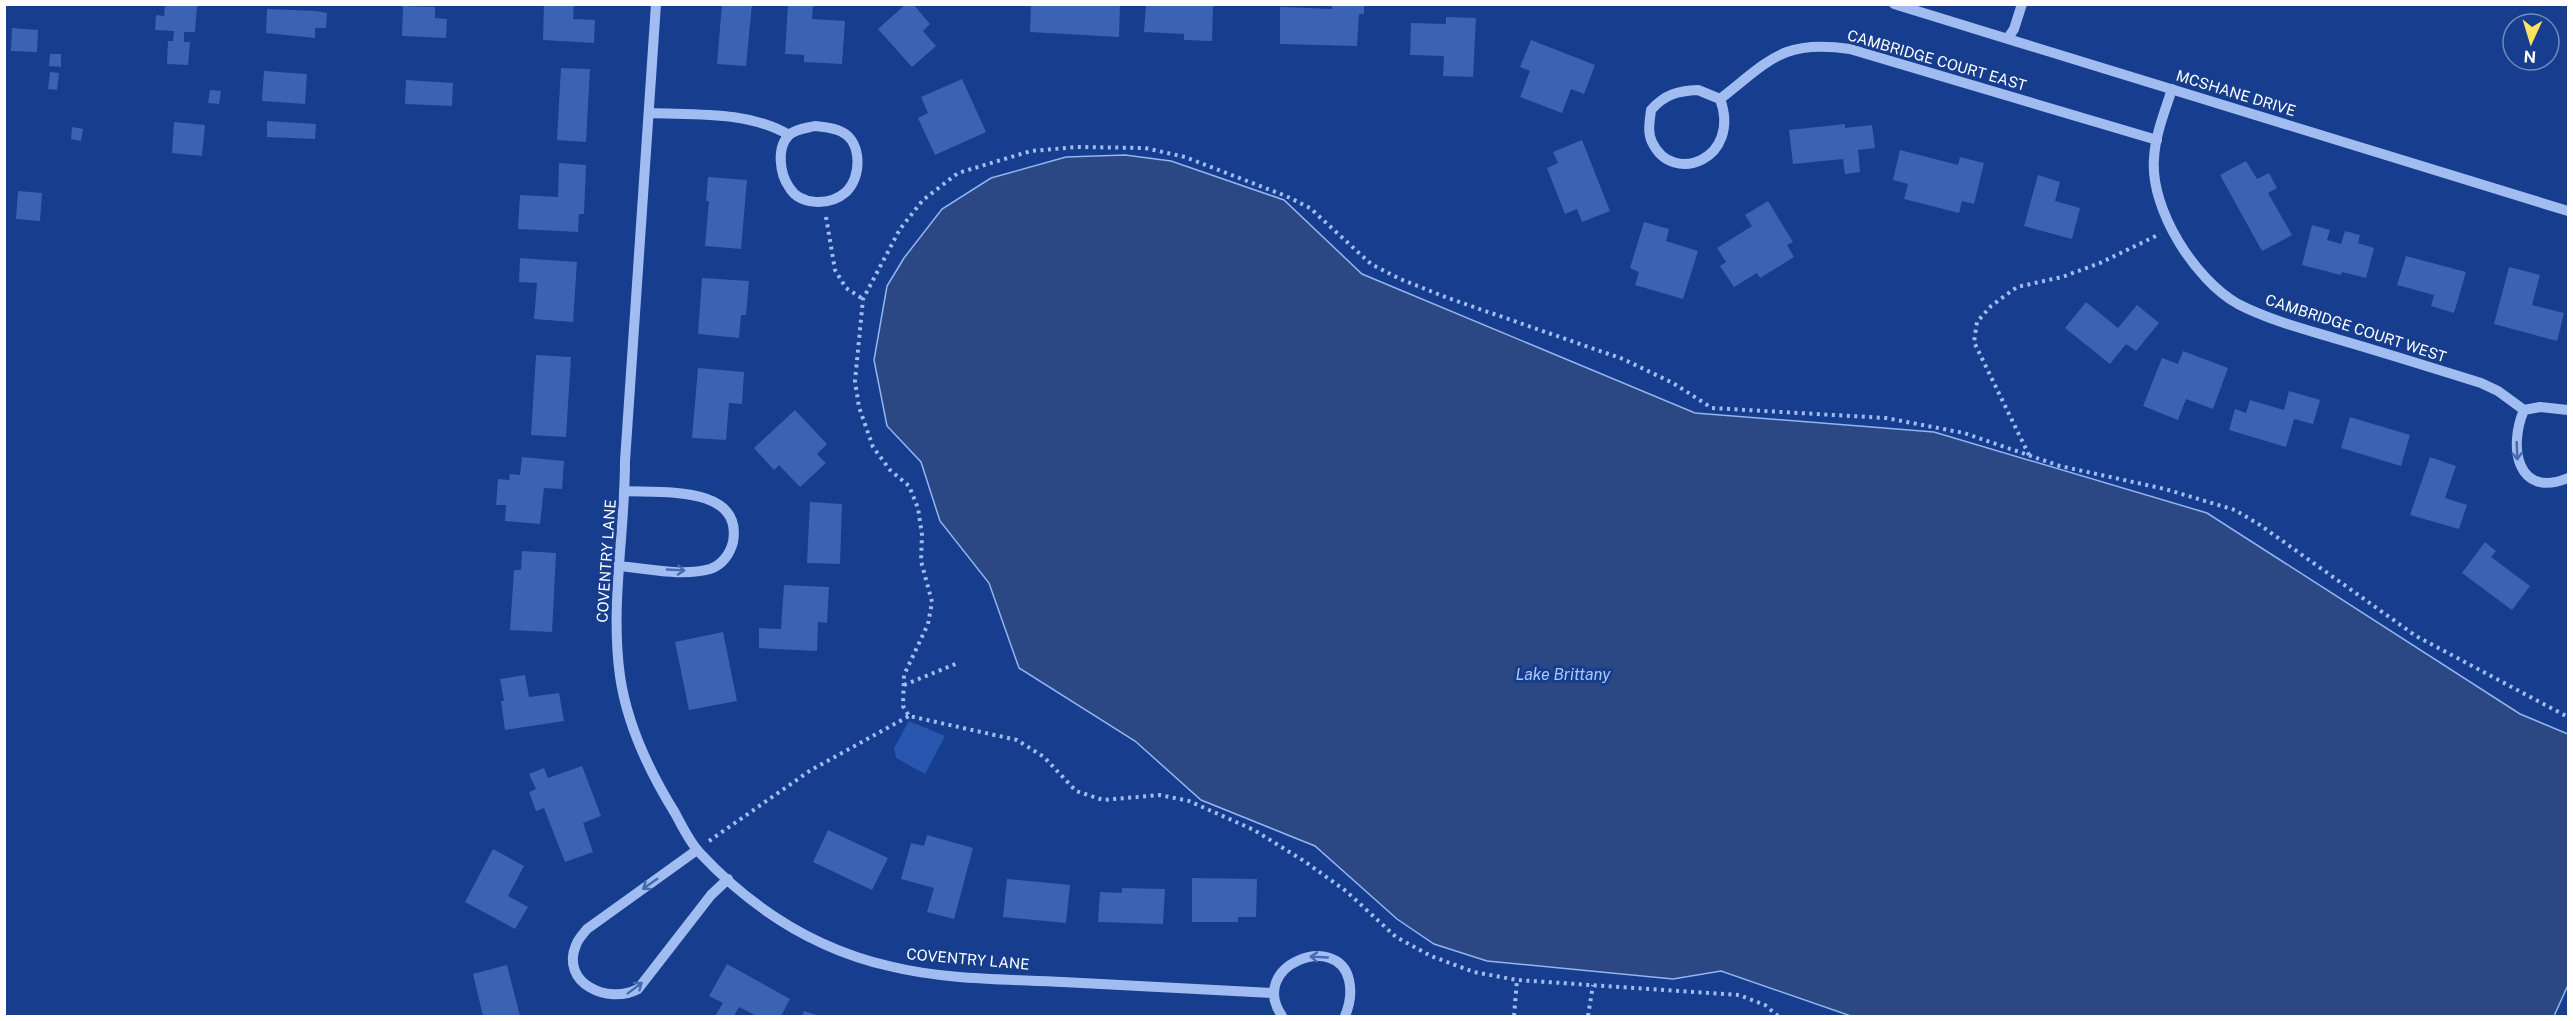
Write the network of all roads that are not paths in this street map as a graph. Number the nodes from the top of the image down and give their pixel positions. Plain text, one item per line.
1 (656, 4) edge
2 (1894, 4) edge
3 (2022, 4) edge
4 (2008, 38) junction
5 (2172, 89) junction
6 (1720, 99) junction
7 (650, 113) junction
8 (789, 135) junction
9 (2157, 140) junction
10 (2568, 211) edge
11 (2524, 410) junction
12 (2568, 410) edge
13 (2568, 478) edge
14 (625, 492) junction
15 (618, 566) junction
16 (697, 850) junction
17 (728, 879) junction
18 (1272, 993) junction
19 (1282, 1017) edge
20 (1345, 1017) edge

1 - 7 street, COVENTRY LANE
2 - 4 street, MCSHANE DRIVE
3 - 4 street
4 - 5 street, MCSHANE DRIVE
5 - 9 street, CAMBRIDGE COURT WEST
5 - 10 street, MCSHANE DRIVE
6 - 6 street
6 - 9 street, CAMBRIDGE COURT EAST
7 - 8 street
7 - 14 street, COVENTRY LANE
8 - 8 street
9 - 11 street, CAMBRIDGE COURT WEST
11 - 12 street
11 -> 13 street
14 - 15 street, COVENTRY LANE
15 -> 14 street
15 - 16 street, COVENTRY LANE
16 - 17 street, COVENTRY LANE
16 -> 17 street
17 - 18 street, COVENTRY LANE
18 - 19 street
20 -> 18 street

